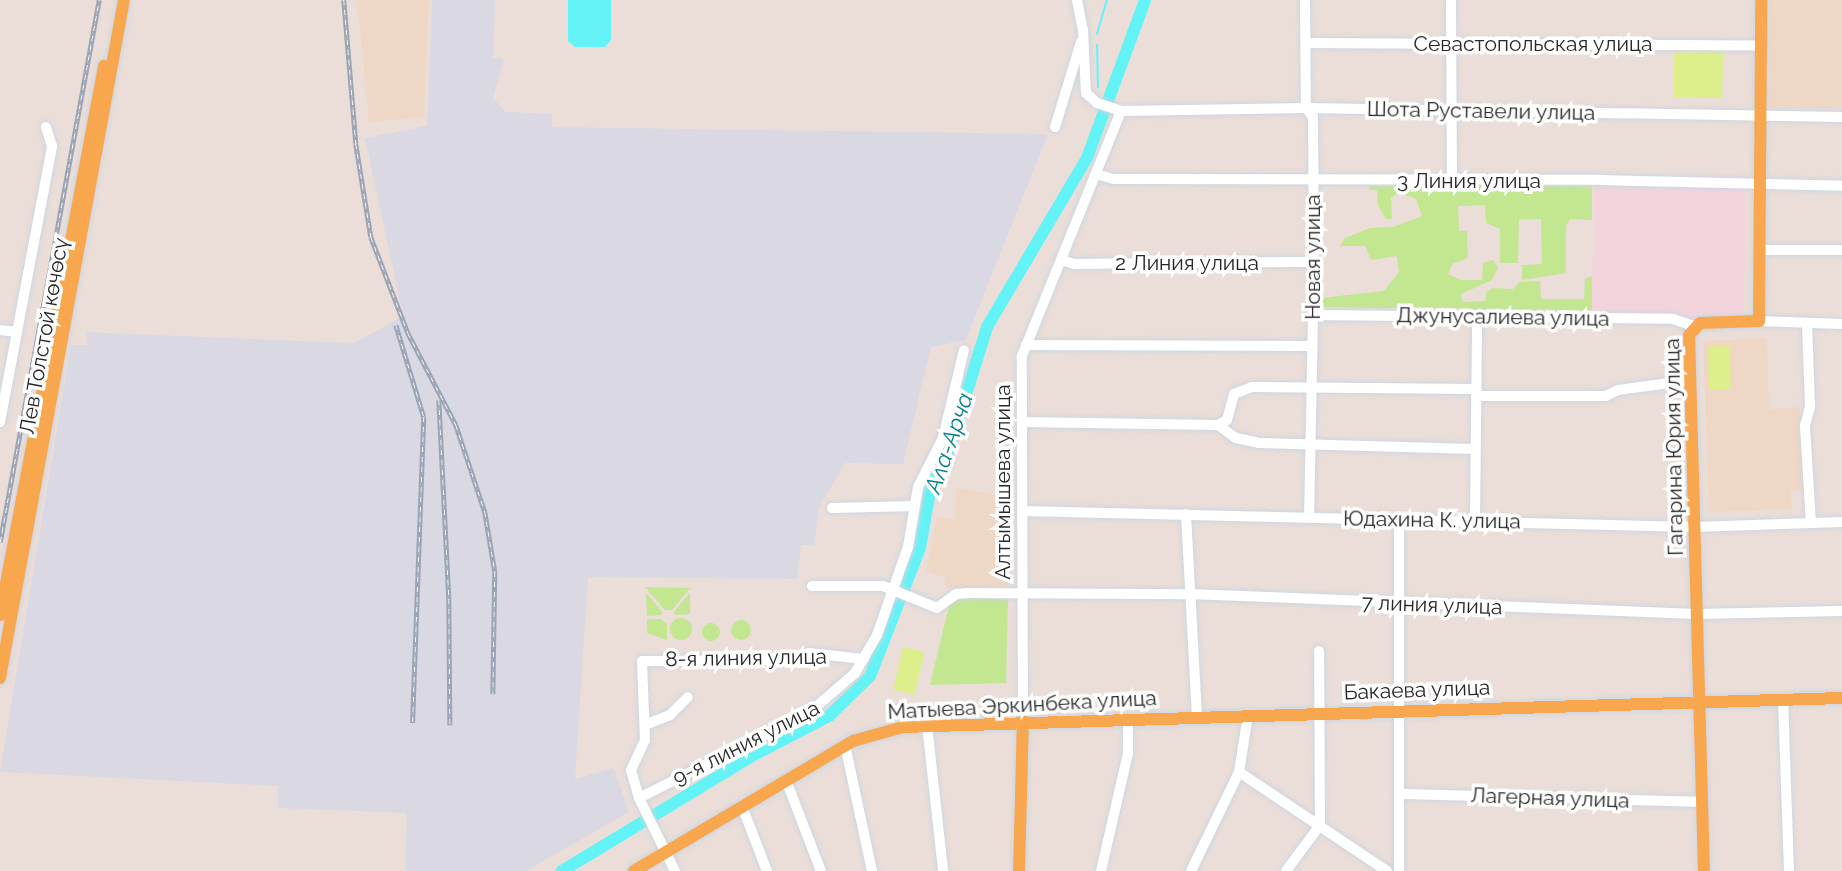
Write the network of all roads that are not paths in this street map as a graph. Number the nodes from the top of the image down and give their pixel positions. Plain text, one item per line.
1 (116, 0) edge
2 (124, 0) edge
3 (1077, 0) edge
4 (1305, 0) edge
5 (1451, 0) edge
6 (1761, 0) edge
7 (1083, 40) junction
8 (1306, 43) junction
9 (1451, 44) junction
10 (1761, 45) junction
11 (1306, 108) junction
12 (1451, 110) junction
13 (1118, 111) junction
14 (1761, 117) junction
15 (1842, 117) edge
16 (46, 127) dead end
17 (1055, 127) dead end
18 (1096, 174) junction
19 (1313, 181) junction
20 (1452, 183) junction
21 (1760, 183) junction
22 (1842, 186) edge
23 (1760, 250) junction
24 (1842, 250) edge
25 (1061, 260) junction
26 (1314, 262) junction
27 (1313, 315) junction
28 (1477, 316) junction
29 (1759, 321) junction
30 (1807, 324) junction
31 (1842, 324) edge
32 (1693, 326) junction
33 (0, 330) edge
34 (17, 332) junction
35 (1026, 345) junction
36 (1312, 346) junction
37 (964, 350) dead end
38 (1690, 380) junction
39 (1312, 388) junction
40 (1476, 392) junction
41 (0, 422) edge
42 (1022, 422) junction
43 (1218, 425) junction
44 (1311, 445) junction
45 (1475, 449) junction
46 (915, 506) junction
47 (832, 508) dead end
48 (1022, 510) junction
49 (1186, 514) junction
50 (1308, 517) junction
51 (1399, 518) junction
52 (1475, 521) junction
53 (1811, 523) junction
54 (1842, 523) edge
55 (1694, 527) junction
56 (812, 586) dead end
57 (893, 590) junction
58 (1189, 594) junction
59 (1023, 595) junction
60 (1399, 604) junction
61 (1842, 611) edge
62 (1697, 614) junction
63 (0, 615) edge
64 (1319, 651) dead end
65 (864, 659) junction
66 (0, 678) edge
67 (688, 697) dead end
68 (1842, 698) edge
69 (1783, 699) junction
70 (1699, 701) junction
71 (1399, 710) junction
72 (1321, 712) junction
73 (1248, 715) junction
74 (1197, 716) junction
75 (1128, 719) junction
76 (1023, 720) junction
77 (647, 724) junction
78 (927, 725) junction
79 (845, 745) junction
80 (1238, 772) junction
81 (786, 780) junction
82 (1399, 794) junction
83 (1702, 802) junction
84 (640, 804) junction
85 (742, 806) junction
86 (1320, 825) junction
87 (665, 852) junction
88 (634, 871) edge
89 (675, 871) edge
90 (767, 871) edge
91 (821, 871) edge
92 (872, 871) edge
93 (943, 871) edge
94 (1019, 871) edge
95 (1101, 871) edge
96 (1191, 871) edge
97 (1286, 871) edge
98 (1387, 871) edge
99 (1399, 871) edge
100 (1704, 871) edge
101 (1789, 871) edge

1 - 63 main road, Лев Толстой көчөсү
2 - 66 main road, Лев Толстой көчөсү
3 - 7 street
4 - 8 street, Новая улица
5 - 9 street
6 - 10 main road
7 - 13 street
7 - 17 street
8 - 9 street, Севастопольская улица
8 - 11 street, Новая улица
9 - 10 street, Севастопольская улица
9 - 12 street
10 - 14 main road
11 - 12 street, Шота Руставели улица
11 - 13 street, Шота Руставели улица
11 - 19 street, Новая улица
12 - 14 street, Шота Руставели улица
12 - 20 street
13 - 18 street, Алтымышева улица
14 - 15 street, Шота Руставели улица
14 - 21 main road
16 - 34 street
18 - 19 street, 3 Линия улица
18 - 25 street, Алтымышева улица
19 - 20 street, 3 Линия улица
19 - 26 street, Новая улица
20 - 21 street, 3 Линия улица
21 - 22 street, 3 Линия улица
21 - 23 main road
23 - 24 street
23 - 29 main road
25 - 26 street, 2 Линия улица
25 - 35 street, Алтымышева улица
26 - 27 street, Новая улица
27 - 28 street, Джунусалиева улица
27 - 36 street, Новая улица
28 - 32 street, Джунусалиева улица
28 - 40 street
29 - 30 street
29 - 32 main road, Гагарина Юрия улица
30 - 31 street
30 - 53 street
32 - 38 main road, Гагарина Юрия улица
33 - 34 street
34 - 41 street
35 - 36 street
35 - 42 street, Алтымышева улица
36 - 39 street, Новая улица
37 - 46 street, 9-я линия улица
38 - 40 street
38 - 55 main road, Гагарина Юрия улица
39 - 40 street
39 - 43 street
39 - 44 street, Новая улица
40 - 45 street
42 - 43 street
42 - 48 street, Алтымышева улица
43 - 44 street
44 - 45 street
44 - 50 street, Новая улица
45 - 52 street
46 - 47 street
46 - 57 street, 9-я линия улица
48 - 49 street, Юдахина К. улица
48 - 59 street, Алтымышева улица
49 - 50 street, Юдахина К. улица
49 - 58 street
50 - 51 street, Юдахина К. улица
51 - 52 street, Юдахина К. улица
51 - 60 street
52 - 55 street, Юдахина К. улица
53 - 54 street, Юдахина К. улица
53 - 55 street, Юдахина К. улица
55 - 62 main road, Гагарина Юрия улица
56 - 57 street
57 - 59 street, 7 линия улица
57 - 65 street, 9-я линия улица
58 - 59 street, 7 линия улица
58 - 60 street, 7 линия улица
58 - 74 street
59 - 76 street, Алтымышева улица
60 - 62 street, 7 линия улица
60 - 71 street
61 - 62 street, 7 линия улица
62 - 70 main road, Гагарина Юрия улица
64 - 72 street
65 - 77 street, 8-я линия улица
65 - 84 street, 9-я линия улица
67 - 77 street
68 - 69 main road, Бакаева улица
69 - 70 main road, Бакаева улица
69 - 101 street
70 - 71 main road, Бакаева улица
70 - 83 main road, Гагарина Юрия улица
71 - 72 main road, Бакаева улица
71 - 82 street
72 - 73 main road, Бакаева улица
72 - 86 street
73 - 74 main road, Бакаева улица
73 - 80 street
74 - 75 main road, Матыева Эркинбека улица
75 - 76 main road, Матыева Эркинбека улица
75 - 95 street
76 - 78 main road, Матыева Эркинбека улица
76 - 94 main road, Алтымышева улица
77 - 84 street, 8-я линия улица
78 - 79 main road, Матыева Эркинбека улица
78 - 93 street
79 - 81 main road, Матыева Эркинбека улица
79 - 92 street
80 - 86 street
80 - 96 street
81 - 85 main road, Матыева Эркинбека улица
81 - 91 street
82 - 83 street, Лагерная улица
82 - 99 street
83 - 100 main road, Гагарина Юрия улица
84 - 87 street
85 - 87 main road, Матыева Эркинбека улица
85 - 90 street
86 - 97 street
86 - 98 street
87 - 88 main road, Матыева Эркинбека улица
87 - 89 street

